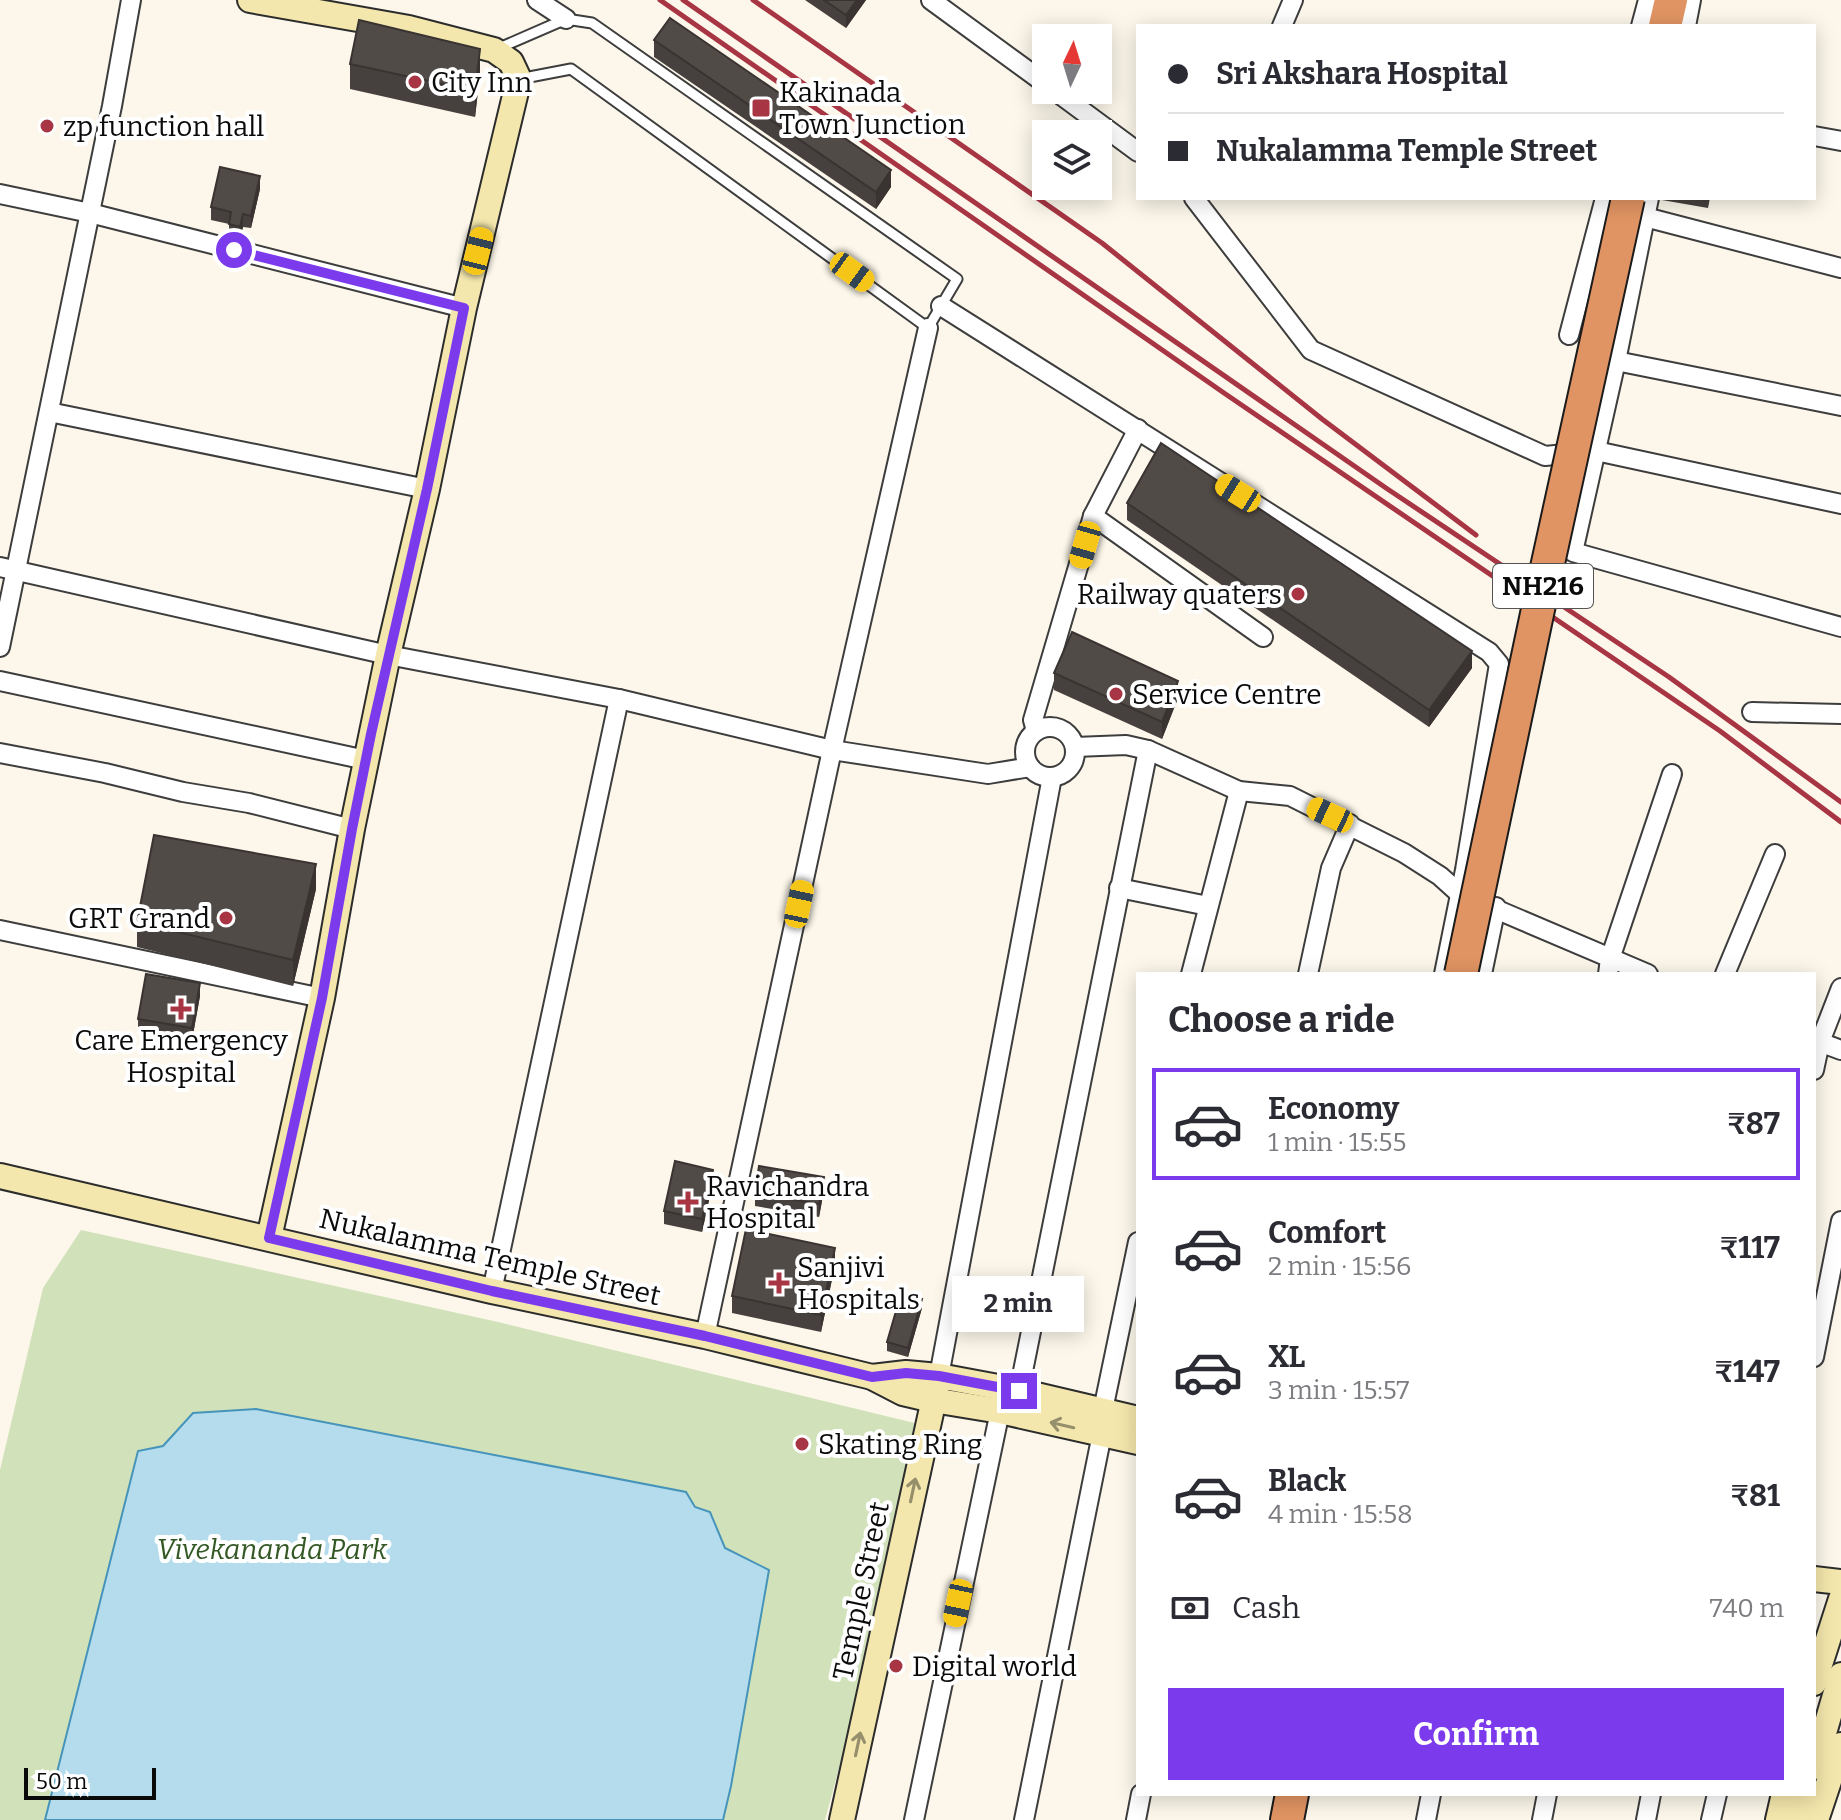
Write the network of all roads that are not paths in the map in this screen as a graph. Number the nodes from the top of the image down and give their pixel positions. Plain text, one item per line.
1 (131, 0) edge
2 (250, 0) edge
3 (537, 0) edge
4 (931, 0) edge
5 (1293, 0) edge
6 (1648, 0) edge
7 (1671, 0) edge
8 (1691, 0) edge
9 (566, 19) junction
10 (1283, 24) edge
11 (1642, 24) edge
12 (1665, 24) edge
13 (1686, 24) edge
14 (494, 50) junction
15 (1032, 74) edge
16 (519, 79) junction
17 (1073, 104) edge
18 (1816, 136) edge
19 (1841, 141) edge
20 (1136, 151) edge
21 (0, 194) edge
22 (1196, 200) edge
23 (1604, 200) edge
24 (1641, 204) edge
25 (90, 213) junction
26 (1841, 268) edge
27 (941, 306) junction
28 (464, 308) junction
29 (928, 328) junction
30 (1569, 335) dead end
31 (1616, 361) junction
32 (1841, 406) edge
33 (49, 412) junction
34 (1138, 429) junction
35 (1596, 451) junction
36 (427, 489) junction
37 (1841, 504) edge
38 (1093, 516) junction
39 (7, 568) edge
40 (1841, 627) edge
41 (1263, 637) dead end
42 (0, 647) edge
43 (388, 655) junction
44 (0, 681) edge
45 (619, 699) junction
46 (1752, 712) dead end
47 (1841, 713) edge
48 (1036, 731) junction
49 (1075, 747) junction
50 (832, 750) junction
51 (1148, 750) junction
52 (0, 753) edge
53 (366, 760) junction
54 (1030, 767) junction
55 (1672, 774) dead end
56 (1052, 777) junction
57 (1239, 791) junction
58 (1350, 824) junction
59 (352, 829) junction
60 (1775, 854) dead end
61 (1119, 888) junction
62 (1460, 894) junction
63 (1208, 906) junction
64 (1496, 907) junction
65 (0, 930) edge
66 (1609, 967) edge
67 (1192, 972) edge
68 (1308, 972) edge
69 (1444, 972) edge
70 (1461, 972) edge
71 (1482, 972) edge
72 (1637, 972) edge
73 (1726, 972) edge
74 (1841, 988) edge
75 (322, 998) junction
76 (1817, 1041) edge
77 (1841, 1050) edge
78 (0, 1176) edge
79 (1841, 1221) edge
80 (269, 1238) junction
81 (1136, 1252) edge
82 (492, 1291) junction
83 (705, 1336) junction
84 (1816, 1347) edge
85 (939, 1376) junction
86 (872, 1377) junction
87 (1019, 1391) junction
88 (933, 1400) junction
89 (1000, 1411) junction
90 (1136, 1419) edge
91 (1102, 1422) junction
92 (1136, 1441) edge
93 (1816, 1579) edge
94 (1841, 1582) edge
95 (1841, 1599) edge
96 (1841, 1675) edge
97 (1816, 1677) edge
98 (1841, 1745) edge
99 (1816, 1760) edge
100 (1825, 1792) edge
101 (1141, 1796) edge
102 (1292, 1796) edge
103 (1431, 1796) edge
104 (1547, 1796) edge
105 (1651, 1796) edge
106 (1717, 1796) edge
107 (1784, 1796) edge
108 (842, 1820) edge
109 (914, 1820) edge
110 (1024, 1820) edge
111 (1136, 1820) edge
112 (1287, 1820) edge
113 (1426, 1820) edge
114 (1542, 1820) edge
115 (1646, 1820) edge
116 (1711, 1820) edge
117 (1778, 1820) edge
118 (1797, 1820) edge
119 (1816, 1820) edge

1 - 25 street
2 - 14 street
3 - 9 street
4 - 15 street
5 - 10 street
6 - 11 street
7 - 12 highway
8 - 13 street
9 - 14 lane
9 - 27 lane
14 - 16 street
16 - 28 street
16 - 29 lane
17 - 20 street
18 - 19 street
21 - 25 street
22 - 35 street
23 - 30 street
24 - 26 street
24 - 31 street
24 - 70 highway, NH216, bridge
25 - 28 street
25 - 33 street
27 - 29 lane
27 - 34 street
28 - 36 street
29 - 50 street
31 - 32 street
31 - 35 street
33 - 36 street
33 - 39 street
34 - 38 street
34 - 62 street
35 - 37 street
35 - 40 street
36 - 43 street
38 - 41 street
38 - 48 street
39 - 42 street
39 - 43 street
43 - 45 street
43 - 53 street
44 - 53 street
45 - 50 street
45 - 82 street
46 - 47 street
48 - 49 street
48 - 54 street
49 - 51 street
49 - 56 street
50 - 54 street
50 - 83 street
51 - 57 street
51 - 61 street
52 - 59 street
53 - 59 street
54 - 56 street
55 - 66 street
56 - 85 street
57 - 58 street
57 - 63 street
58 - 62 street
58 - 68 street
59 - 75 street
60 - 73 street
61 - 63 street
61 - 87 street
62 - 64 street
62 - 69 street
63 - 67 street
64 - 66 street
64 - 71 street
65 - 75 street
66 - 72 street
74 - 76 street
75 - 80 street
76 - 77 street
78 - 80 street, Nukalamma Temple Street
79 - 84 street
80 - 82 street, Nukalamma Temple Street
81 - 91 street
82 - 83 street, Nukalamma Temple Street
83 - 86 street, Nukalamma Temple Street
85 - 86 street, Nukalamma Temple Street
85 - 87 street, Nukalamma Temple Street
85 - 88 street, Temple Street
86 - 88 street, Nukalamma Temple Street
87 - 91 street, Nukalamma Temple Street
88 - 89 street, Nukalamma Temple Street
108 -> 88 street, Temple Street
91 -> 89 street, Nukalamma Temple Street
89 - 109 street
90 - 91 street, Nukalamma Temple Street
91 - 92 street, Nukalamma Temple Street
91 - 110 street
93 - 94 street
95 - 97 street
96 - 99 street
98 - 100 street
100 - 118 street
100 - 119 street
101 - 111 street
102 - 112 highway
103 - 113 street
104 - 114 street
105 - 115 street
106 - 116 street
107 - 117 street

